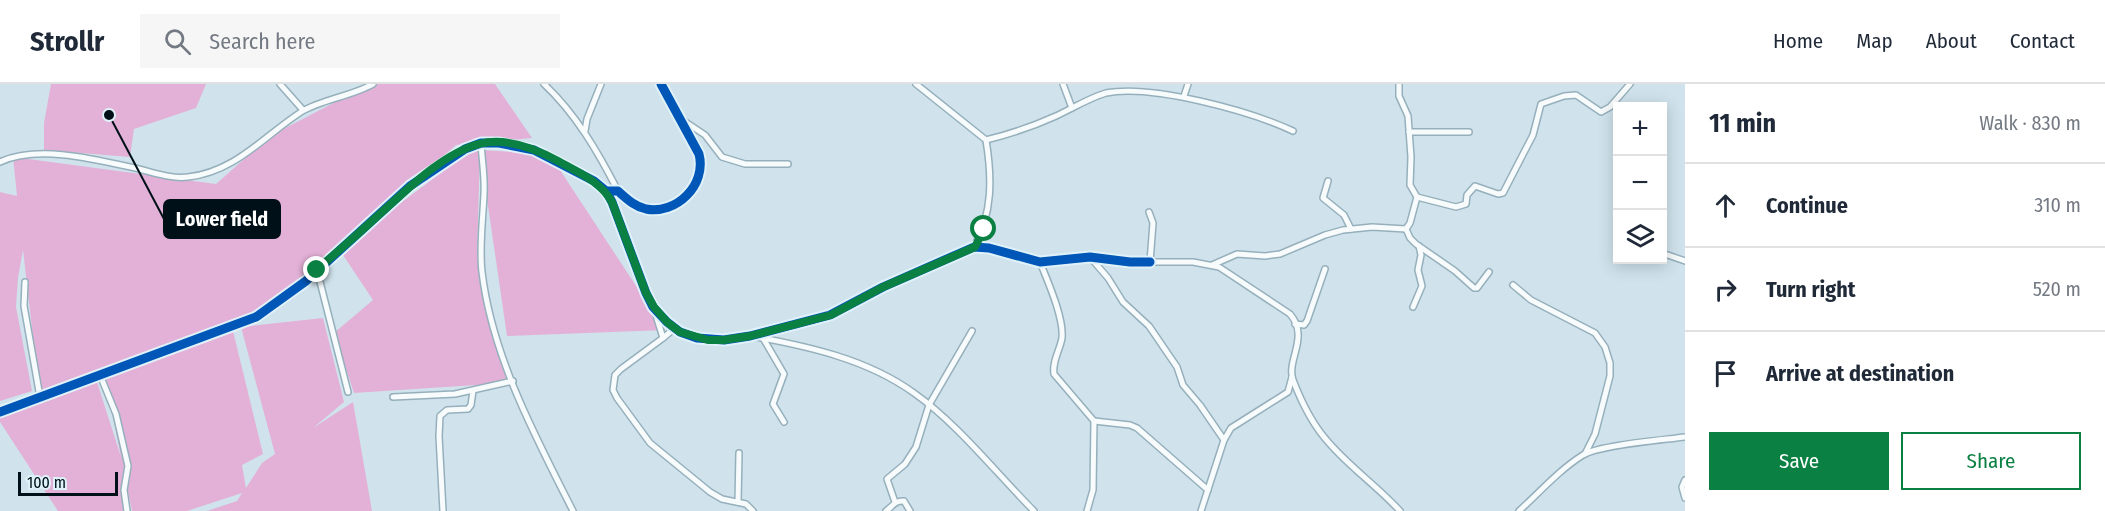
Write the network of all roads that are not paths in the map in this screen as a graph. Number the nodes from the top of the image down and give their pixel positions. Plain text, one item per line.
1 (280, 84) edge
2 (373, 84) edge
3 (544, 84) edge
4 (601, 84) edge
5 (661, 84) edge
6 (916, 84) edge
7 (1063, 84) edge
8 (1188, 84) edge
9 (1399, 84) edge
10 (1630, 84) edge
11 (1184, 96) junction
12 (1072, 108) junction
13 (303, 110) junction
14 (680, 118) junction
15 (585, 131) junction
16 (1293, 131) dead end
17 (1409, 132) junction
18 (1469, 132) dead end
19 (987, 140) junction
20 (481, 143) junction
21 (0, 162) edge
22 (788, 164) dead end
23 (1328, 181) dead end
24 (606, 191) junction
25 (618, 191) junction
26 (1417, 197) junction
27 (1149, 212) dead end
28 (1351, 228) junction
29 (1406, 229) junction
30 (1419, 246) junction
31 (975, 247) junction
32 (1667, 255) edge
33 (1090, 257) junction
34 (1685, 261) edge
35 (1040, 262) junction
36 (1150, 262) junction
37 (1212, 265) junction
38 (1325, 269) dead end
39 (317, 270) junction
40 (1489, 272) dead end
41 (25, 282) dead end
42 (1513, 285) dead end
43 (654, 307) junction
44 (1413, 307) dead end
45 (1295, 324) junction
46 (675, 328) junction
47 (972, 332) dead end
48 (750, 336) junction
49 (663, 338) junction
50 (763, 338) junction
51 (100, 375) junction
52 (1292, 377) junction
53 (513, 381) junction
54 (473, 391) junction
55 (348, 392) dead end
56 (40, 397) junction
57 (393, 397) dead end
58 (929, 405) junction
59 (0, 412) edge
60 (1094, 421) junction
61 (784, 422) dead end
62 (1685, 437) edge
63 (1224, 440) junction
64 (739, 453) dead end
65 (1585, 454) junction
66 (1685, 480) edge
67 (1208, 490) junction
68 (1685, 498) edge
69 (738, 502) junction
70 (896, 502) junction
71 (127, 511) edge
72 (443, 511) edge
73 (573, 511) edge
74 (753, 511) edge
75 (886, 511) edge
76 (910, 511) edge
77 (1035, 511) edge
78 (1087, 511) edge
79 (1202, 511) edge
80 (1400, 511) edge
81 (1519, 511) edge

1 - 13 street
2 - 13 street
3 - 15 street
4 - 15 street
5 - 14 street
6 - 19 street
7 - 12 street
8 - 11 street
9 - 17 street
10 - 26 street
11 - 12 street
11 - 16 street
12 - 19 street
13 - 21 street
14 - 22 street
14 - 25 street
15 - 25 street
17 - 18 street
17 - 26 street
19 - 31 street
20 - 24 street
20 - 39 street
20 - 53 street
23 - 28 street
24 - 25 street
24 - 43 street
26 - 29 street
27 - 36 street
28 - 29 street
28 - 37 street
29 - 30 street
30 - 40 street
30 - 44 street
31 - 35 street
31 - 48 street
32 - 34 street
33 - 35 street
33 - 36 street
33 - 63 street
35 - 60 street
36 - 37 street
37 - 45 street
38 - 45 street
39 - 51 street
39 - 55 street
41 - 56 street
42 - 65 street
43 - 46 street
43 - 49 street
45 - 52 street
46 - 48 street
46 - 49 street
47 - 58 street
48 - 50 street
49 - 69 street
50 - 58 street
50 - 61 street
51 - 56 street
51 - 71 street
52 - 63 street
52 - 80 street
53 - 54 street
53 - 73 street
54 - 57 street
54 - 72 street
56 - 59 street
58 - 70 street
58 - 77 street
60 - 67 street
60 - 78 street
62 - 65 street
63 - 67 street
64 - 69 street
65 - 81 street
66 - 68 street
67 - 79 street
69 - 74 street
70 - 75 street
70 - 76 street

